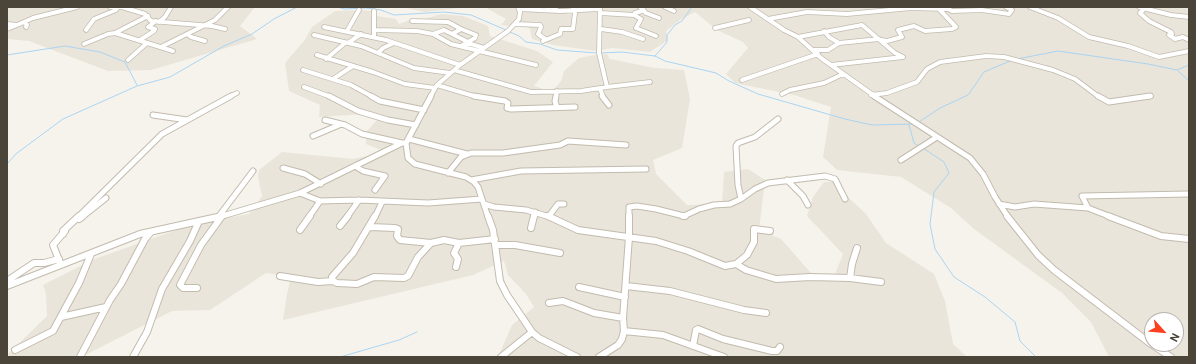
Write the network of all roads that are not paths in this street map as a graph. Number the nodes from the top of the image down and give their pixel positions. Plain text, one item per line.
1 (77, 7) edge
2 (110, 7) edge
3 (118, 7) edge
4 (171, 7) edge
5 (228, 7) edge
6 (547, 7) edge
7 (665, 7) edge
8 (750, 7) edge
9 (875, 7) edge
10 (911, 7) edge
11 (1006, 7) edge
12 (1030, 7) edge
13 (1139, 7) edge
14 (1164, 7) edge
15 (519, 8) edge
16 (938, 8) junction
17 (946, 8) edge
18 (978, 8) edge
19 (1145, 8) junction
20 (555, 9) edge
21 (573, 9) edge
22 (600, 9) edge
23 (641, 9) edge
24 (360, 10) dead end
25 (374, 11) dead end
26 (674, 11) dead end
27 (880, 11) junction
28 (634, 15) junction
29 (1170, 15) junction
30 (147, 16) junction
31 (1189, 17) edge
32 (659, 18) dead end
33 (768, 19) junction
34 (750, 20) dead end
35 (412, 21) dead end
36 (24, 22) junction
37 (157, 22) junction
38 (7, 24) edge
39 (515, 24) junction
40 (18, 25) junction
41 (200, 26) junction
42 (324, 26) dead end
43 (26, 27) dead end
44 (715, 28) dead end
45 (225, 29) dead end
46 (461, 29) junction
47 (601, 29) junction
48 (7, 30) edge
49 (86, 30) dead end
50 (375, 30) junction
51 (347, 31) junction
52 (824, 31) junction
53 (115, 33) junction
54 (187, 34) junction
55 (361, 34) junction
56 (433, 34) junction
57 (452, 34) junction
58 (314, 36) dead end
59 (656, 36) dead end
60 (374, 37) junction
61 (798, 37) junction
62 (643, 39) dead end
63 (140, 40) junction
64 (880, 40) junction
65 (1189, 40) edge
66 (205, 41) dead end
67 (147, 43) junction
68 (346, 43) junction
69 (394, 43) junction
70 (839, 43) junction
71 (84, 44) dead end
72 (465, 44) junction
73 (161, 47) junction
74 (482, 50) junction
75 (174, 51) dead end
76 (1189, 51) edge
77 (816, 52) junction
78 (378, 54) junction
79 (317, 55) dead end
80 (326, 59) junction
81 (128, 60) dead end
82 (460, 65) junction
83 (536, 65) dead end
84 (831, 65) junction
85 (353, 66) junction
86 (303, 70) dead end
87 (452, 72) junction
88 (843, 74) junction
89 (333, 79) junction
90 (742, 80) dead end
91 (650, 82) dead end
92 (436, 86) junction
93 (304, 87) dead end
94 (608, 87) junction
95 (600, 88) junction
96 (557, 91) junction
97 (237, 93) dead end
98 (782, 94) dead end
99 (871, 95) junction
100 (1151, 96) dead end
101 (609, 105) dead end
102 (575, 107) dead end
103 (558, 108) junction
104 (424, 110) junction
105 (154, 115) dead end
106 (778, 119) dead end
107 (188, 120) junction
108 (325, 120) dead end
109 (340, 124) junction
110 (416, 125) junction
111 (313, 136) dead end
112 (937, 137) junction
113 (405, 142) junction
114 (626, 145) dead end
115 (467, 154) junction
116 (901, 160) dead end
117 (355, 166) junction
118 (283, 168) dead end
119 (646, 169) dead end
120 (253, 171) dead end
121 (448, 173) junction
122 (471, 180) junction
123 (787, 180) junction
124 (321, 184) junction
125 (375, 190) dead end
126 (300, 193) junction
127 (1189, 194) edge
128 (106, 198) dead end
129 (741, 199) junction
130 (845, 199) dead end
131 (359, 200) junction
132 (320, 201) junction
133 (382, 202) junction
134 (483, 202) junction
135 (564, 204) dead end
136 (999, 204) junction
137 (808, 206) dead end
138 (1088, 208) junction
139 (535, 212) junction
140 (220, 216) junction
141 (549, 216) junction
142 (198, 221) junction
143 (340, 226) dead end
144 (370, 227) junction
145 (531, 228) dead end
146 (300, 230) dead end
147 (770, 230) dead end
148 (150, 232) junction
149 (63, 234) junction
150 (629, 237) junction
151 (1189, 239) edge
152 (495, 242) junction
153 (431, 243) junction
154 (459, 243) junction
155 (858, 248) dead end
156 (560, 253) dead end
157 (91, 254) junction
158 (60, 262) junction
159 (736, 264) junction
160 (456, 267) dead end
161 (280, 276) dead end
162 (850, 278) junction
163 (7, 281) edge
164 (333, 281) junction
165 (881, 282) dead end
166 (7, 286) edge
167 (626, 286) junction
168 (579, 287) dead end
169 (196, 288) dead end
170 (625, 297) junction
171 (549, 303) dead end
172 (106, 307) junction
173 (766, 313) dead end
174 (61, 317) junction
175 (623, 318) junction
176 (624, 331) junction
177 (532, 332) junction
178 (693, 346) junction
179 (780, 347) dead end
180 (15, 350) dead end
181 (80, 357) edge
182 (133, 357) edge
183 (501, 357) edge
184 (577, 357) edge
185 (599, 357) edge
186 (724, 357) edge
187 (1171, 357) edge

1 - 36 street
2 - 3 street
3 - 30 street
3 - 49 street
4 - 37 street
5 - 41 street
6 - 20 street
7 - 26 street
8 - 33 street
9 - 27 street
10 - 16 street
10 - 27 street
11 - 18 street
12 - 76 street
13 - 19 street
14 - 29 street
15 - 20 street
15 - 39 street
16 - 17 street
16 - 64 street
17 - 18 street
19 - 29 street
19 - 65 street
20 - 21 street
21 - 22 street
21 - 39 street
22 - 28 street
22 - 47 street
23 - 28 street
23 - 32 street
24 - 51 street
25 - 50 street
27 - 33 street
28 - 59 street
29 - 31 street
30 - 37 street
30 - 53 street
33 - 61 street
34 - 44 street
35 - 46 street
36 - 40 street
36 - 43 street
37 - 41 street
37 - 63 street
38 - 40 street
39 - 74 street
40 - 48 street
41 - 45 street
41 - 54 street
42 - 51 street
46 - 57 street
46 - 72 street
47 - 62 street
47 - 94 street
50 - 56 street
50 - 60 street
51 - 55 street
52 - 61 street
52 - 64 street
52 - 70 street
53 - 63 street
53 - 71 street
54 - 66 street
54 - 73 street
55 - 60 street
55 - 68 street
56 - 57 street
56 - 72 street
57 - 72 street
58 - 68 street
60 - 69 street
61 - 77 street
63 - 67 street
64 - 70 street
64 - 84 street
67 - 73 street
67 - 81 street
68 - 78 street
68 - 80 street
69 - 78 street
69 - 82 street
70 - 77 street
72 - 74 street
73 - 75 street
74 - 82 street
74 - 83 street
77 - 84 street
77 - 90 street
78 - 87 street
79 - 80 street
80 - 85 street
82 - 87 street
84 - 88 street
85 - 89 street
85 - 92 street
86 - 89 street
87 - 92 street
87 - 96 street
88 - 98 street
88 - 99 street
89 - 104 street
91 - 94 street
92 - 103 street
92 - 104 street
93 - 110 street
94 - 95 street
95 - 96 street
95 - 101 street
96 - 103 street
97 - 107 street
99 - 100 street
99 - 112 street
102 - 103 street
104 - 110 street
105 - 107 street
106 - 129 street
107 - 149 street
108 - 109 street
109 - 111 street
109 - 113 street
110 - 113 street
112 - 116 street
112 - 136 street
113 - 115 street
113 - 117 street
113 - 121 street
114 - 115 street
115 - 121 street
117 - 124 street
117 - 125 street
118 - 124 street
119 - 122 street
120 - 140 street
121 - 122 street
122 - 134 street
123 - 129 street
123 - 130 street
123 - 137 street
124 - 126 street
126 - 132 street
126 - 140 street
127 - 138 street
128 - 149 street
129 - 150 street
131 - 132 street
131 - 133 street
131 - 143 street
132 - 146 street
133 - 134 street
133 - 144 street
134 - 139 street
134 - 152 street
135 - 141 street
136 - 138 street
136 - 187 street
138 - 151 street
139 - 141 street
139 - 145 street
140 - 142 street
140 - 169 street
141 - 150 street
142 - 148 street
142 - 182 street
144 - 153 street
144 - 164 street
147 - 159 street
148 - 157 street
148 - 172 street
149 - 158 street
150 - 159 street
150 - 167 street
152 - 154 street
152 - 156 street
152 - 177 street
153 - 154 street
153 - 164 street
154 - 160 street
155 - 162 street
157 - 158 street
157 - 174 street
158 - 163 street
158 - 166 street
159 - 162 street
161 - 164 street
162 - 165 street
167 - 170 street
167 - 173 street
168 - 170 street
170 - 175 street
171 - 175 street
172 - 174 street
172 - 181 street
174 - 180 street
175 - 176 street
176 - 178 street
176 - 185 street
177 - 183 street
177 - 184 street
178 - 179 street
178 - 186 street

